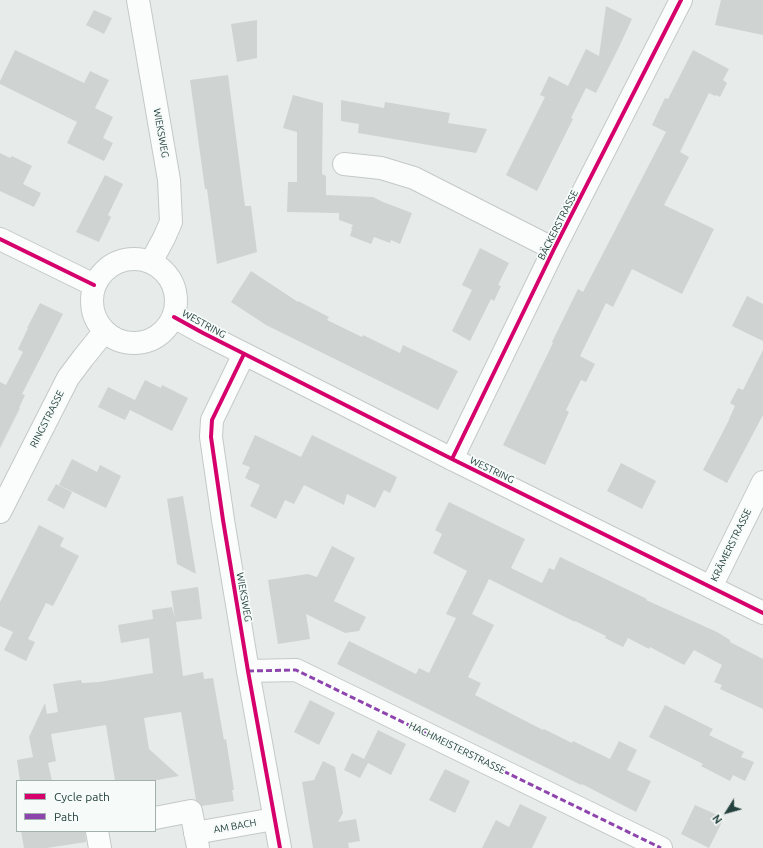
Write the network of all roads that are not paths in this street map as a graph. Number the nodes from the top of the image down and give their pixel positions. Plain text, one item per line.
1 (138, 0) edge
2 (681, 0) edge
3 (344, 164) dead end
4 (0, 239) edge
5 (554, 249) junction
6 (151, 262) junction
7 (94, 285) junction
8 (174, 316) junction
9 (104, 332) junction
10 (244, 354) junction
11 (452, 459) junction
12 (763, 482) edge
13 (0, 512) edge
14 (710, 587) junction
15 (763, 613) edge
16 (248, 671) junction
17 (156, 818) edge
18 (274, 819) junction
19 (96, 832) edge
20 (196, 841) edge
21 (100, 848) edge
22 (280, 848) edge
23 (661, 848) edge

1 - 6 street, WIEKSWEG
2 - 5 street, BÄCKERSTRASSE
3 - 5 street, BÄCKERSTRASSE
4 - 7 street
5 - 11 street, BÄCKERSTRASSE
6 - 7 street
6 - 8 street
7 - 9 street
8 - 9 street
8 - 10 street, WESTRING
9 - 13 street, RINGSTRASSE
10 - 11 street, WESTRING
10 - 16 street, WIEKSWEG
11 - 14 street, WESTRING
12 - 14 street, KRÄMERSTRASSE
14 - 15 street, WESTRING
16 - 18 street, WIEKSWEG
16 - 23 street, HACHMEISTERSTRASSE
17 - 20 street, AM BACH
18 - 20 street, AM BACH
18 - 22 street, WIEKSWEG
19 - 21 street

